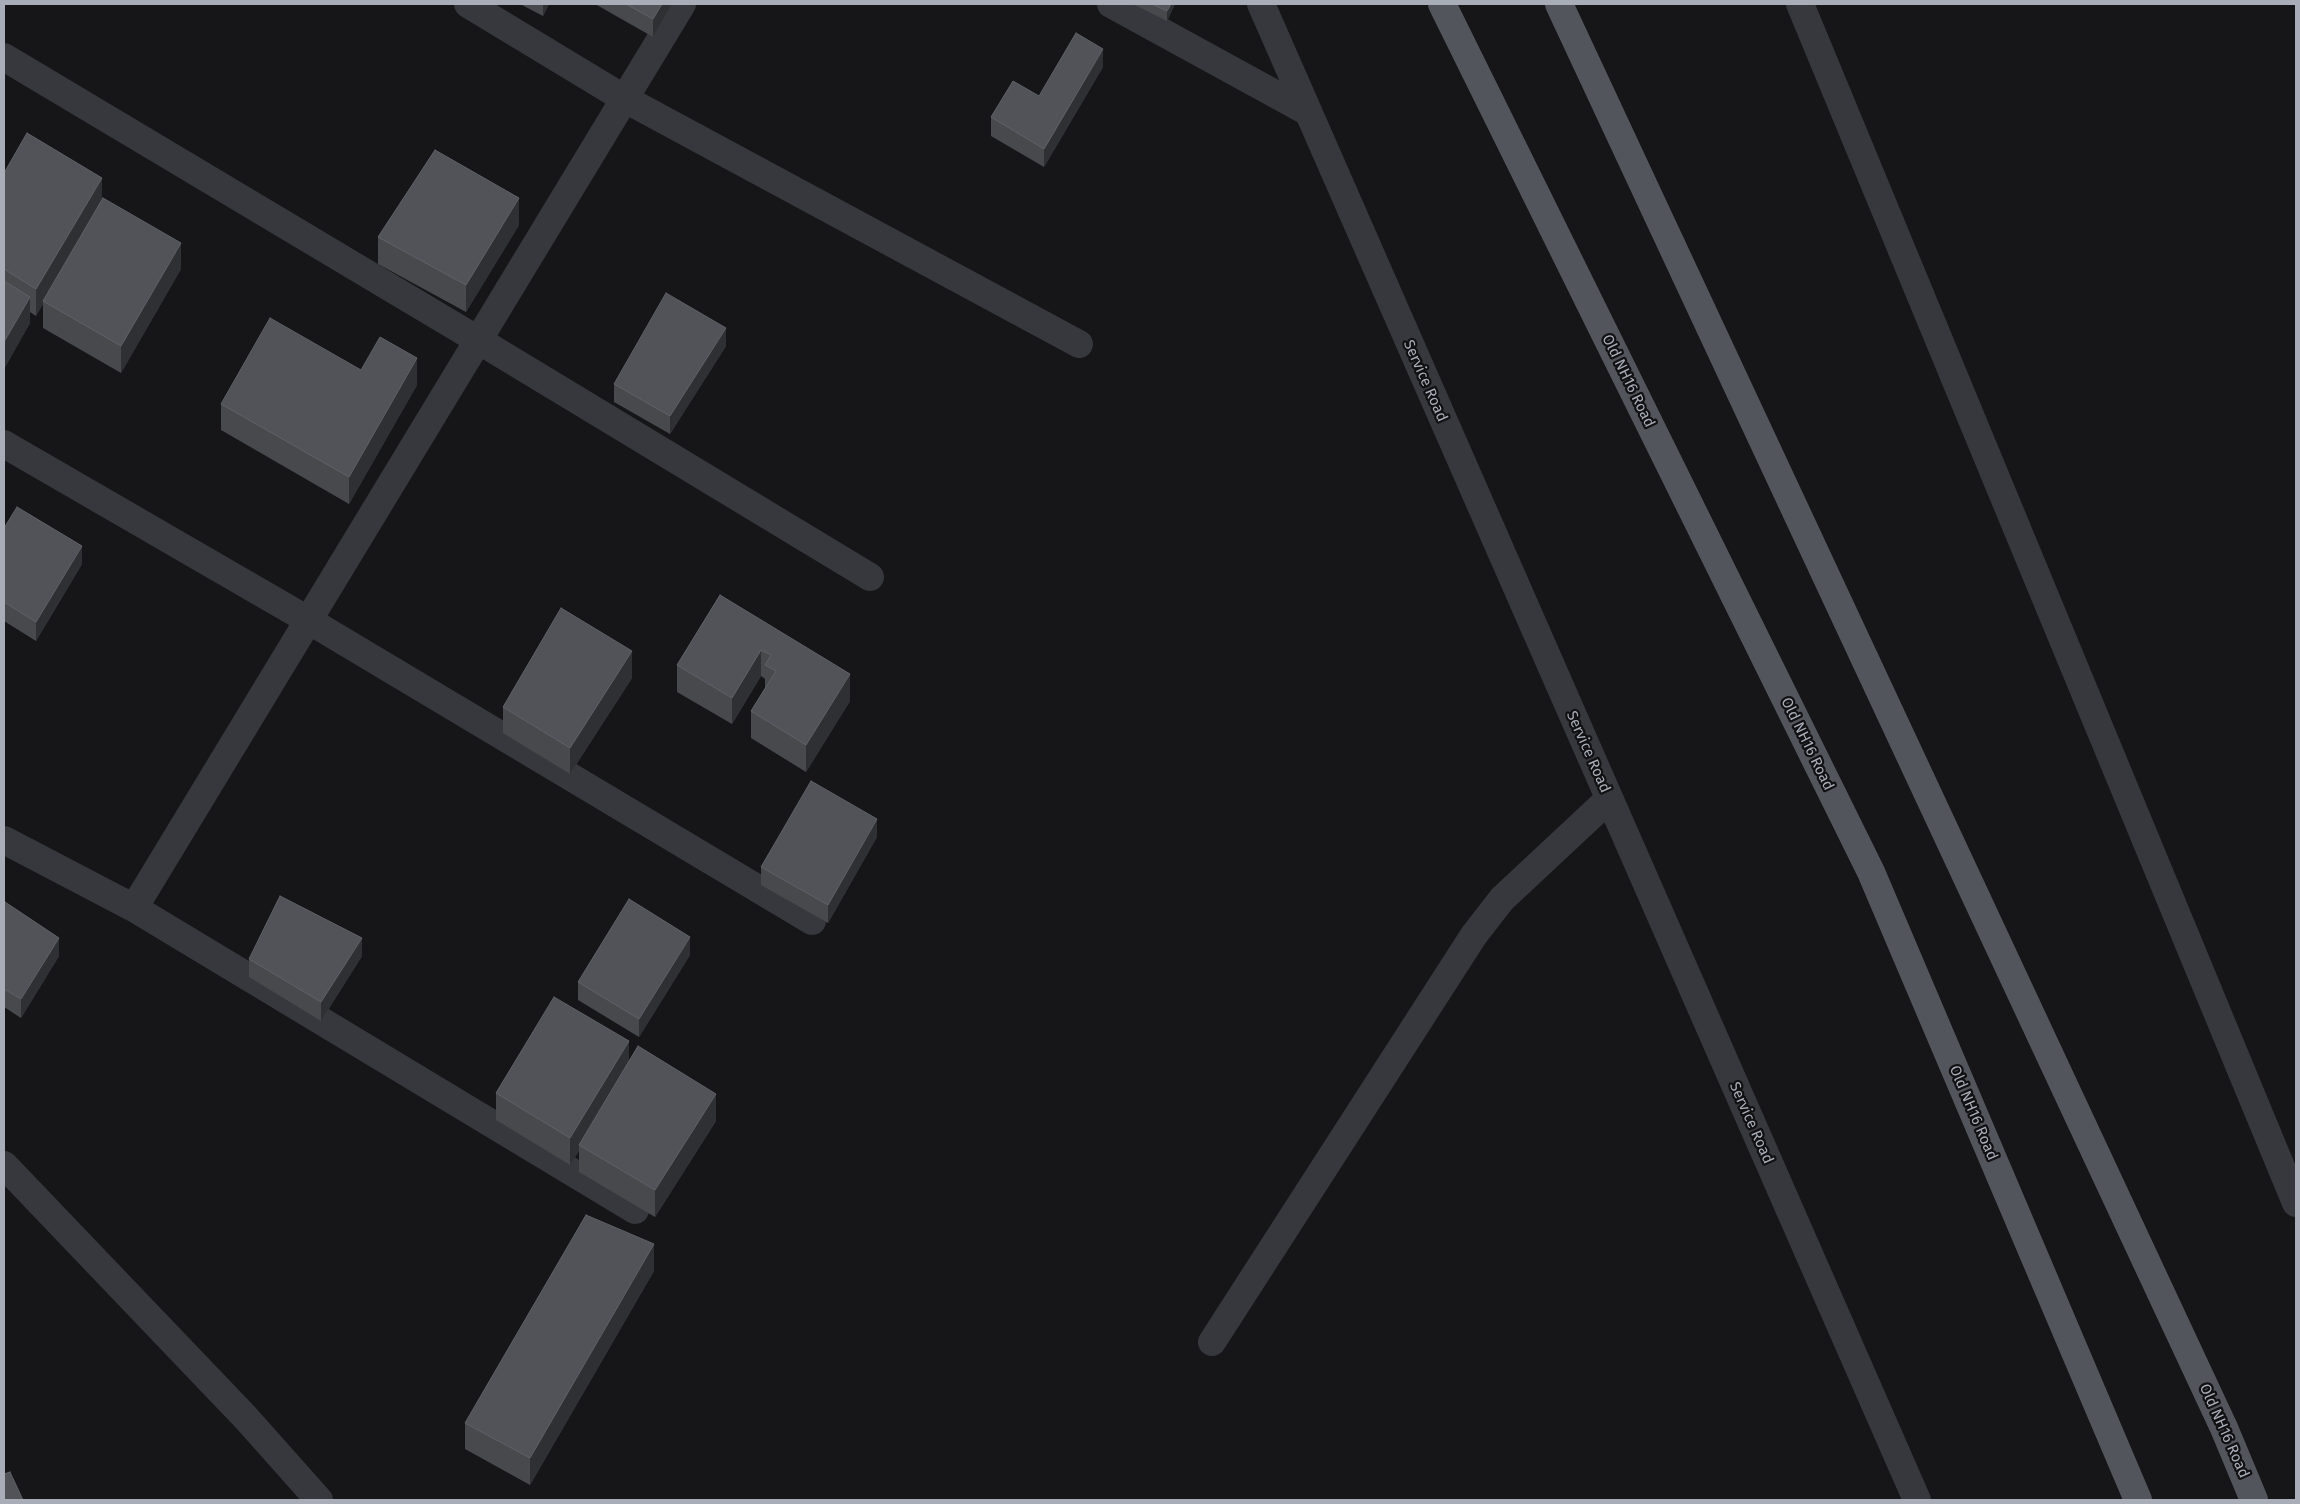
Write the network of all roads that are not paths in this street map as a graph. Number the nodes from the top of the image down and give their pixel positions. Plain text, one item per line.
1 (468, 4) edge
2 (682, 4) edge
3 (1112, 4) edge
4 (1261, 4) edge
5 (1559, 4) edge
6 (1800, 4) edge
7 (1442, 5) edge
8 (4, 57) edge
9 (625, 99) junction
10 (1308, 112) junction
11 (478, 340) junction
12 (1079, 344) dead end
13 (4, 444) edge
14 (870, 577) dead end
15 (308, 620) junction
16 (1609, 800) junction
17 (4, 840) edge
18 (134, 908) junction
19 (812, 921) dead end
20 (4, 1165) edge
21 (2296, 1203) edge
22 (635, 1210) edge
23 (1212, 1342) dead end
24 (319, 1500) edge
25 (1917, 1500) edge
26 (2138, 1500) edge
27 (2254, 1500) edge

1 - 9 street
2 - 9 street
3 - 10 street
4 - 10 street, Service Road
5 - 27 main road, Old NH16 Road
6 - 21 street
7 - 26 main road, Old NH16 Road
8 - 11 street
9 - 11 street
9 - 12 street
10 - 16 street, Service Road
11 - 14 street
11 - 15 street
13 - 15 street
15 - 18 street
15 - 19 street
16 - 23 street
16 - 25 street, Service Road
17 - 18 street
18 - 22 street
20 - 24 street

